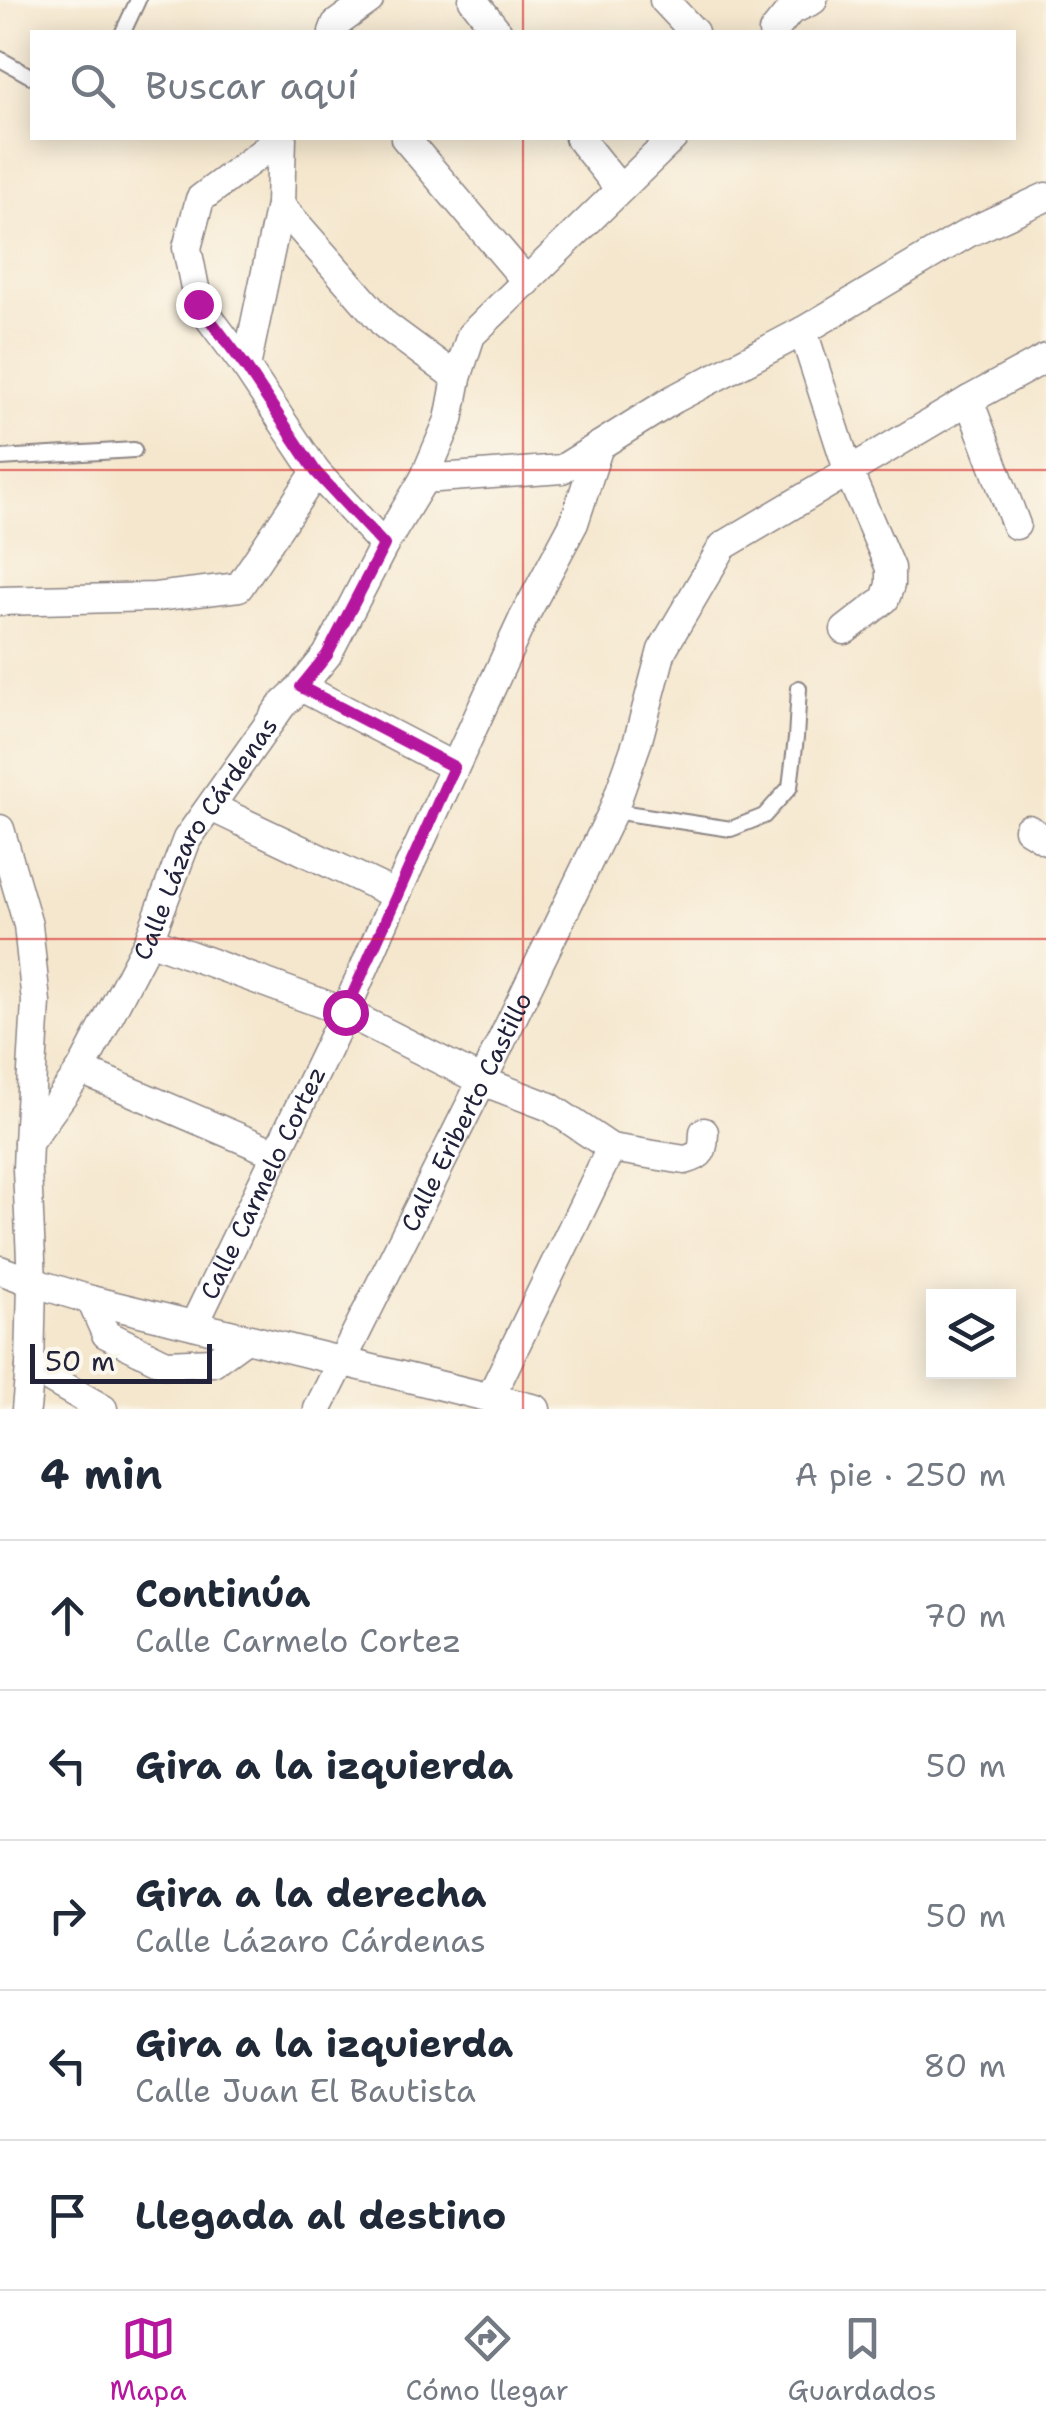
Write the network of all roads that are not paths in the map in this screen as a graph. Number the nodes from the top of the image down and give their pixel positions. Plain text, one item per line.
1 (138, 0) edge
2 (369, 0) edge
3 (473, 0) edge
4 (664, 0) edge
5 (124, 30) edge
6 (334, 30) edge
7 (496, 30) edge
8 (692, 30) edge
9 (0, 59) edge
10 (30, 75) edge
11 (278, 140) edge
12 (281, 140) edge
13 (407, 140) edge
14 (582, 140) edge
15 (670, 140) edge
16 (618, 188) junction
17 (1046, 197) edge
18 (280, 206) junction
19 (527, 282) junction
20 (803, 331) junction
21 (1046, 358) edge
22 (246, 367) junction
23 (457, 378) junction
24 (969, 400) junction
25 (599, 446) junction
26 (134, 450) dead end
27 (0, 458) edge
28 (316, 472) junction
29 (849, 472) junction
30 (424, 480) junction
31 (1016, 525) dead end
32 (384, 545) junction
33 (0, 601) edge
34 (845, 630) dead end
35 (301, 687) junction
36 (799, 688) dead end
37 (454, 767) junction
38 (210, 807) junction
39 (613, 811) junction
40 (0, 829) edge
41 (396, 895) junction
42 (149, 940) junction
43 (345, 1012) junction
44 (80, 1070) junction
45 (482, 1081) junction
46 (704, 1132) dead end
47 (28, 1143) junction
48 (611, 1148) junction
49 (276, 1154) junction
50 (0, 1270) edge
51 (32, 1282) junction
52 (91, 1300) junction
53 (194, 1324) junction
54 (246, 1338) junction
55 (342, 1360) junction
56 (30, 1367) junction
57 (490, 1398) junction
58 (26, 1409) edge
59 (102, 1409) edge
60 (318, 1409) edge
61 (536, 1409) edge

1 - 5 lane
2 - 6 street
3 - 7 street
4 - 8 street
9 - 10 lane
11 - 22 street
12 - 18 street
13 - 19 street
14 - 16 street
15 - 16 street, Calle Lázaro Cárdenas
16 - 19 street, Calle Lázaro Cárdenas
17 - 20 street
18 - 22 street
18 - 23 street
19 - 23 street, Calle Lázaro Cárdenas
20 - 25 street
20 - 29 street
21 - 24 street, Calle Eriberto Castillo
22 - 28 street
23 - 30 street, Calle Lázaro Cárdenas
24 - 29 street, Calle Eriberto Castillo
24 - 31 street
25 - 30 street
25 - 37 street, Calle Carmelo Cortez
26 - 27 lane
28 - 32 street
28 - 33 street
29 - 34 street
29 - 39 street, Calle Eriberto Castillo
30 - 32 street, Calle Lázaro Cárdenas
32 - 35 street, Calle Lázaro Cárdenas
35 - 37 street
35 - 38 street, Calle Lázaro Cárdenas
36 - 39 lane
37 - 41 street, Calle Carmelo Cortez
38 - 41 street
38 - 42 street, Calle Lázaro Cárdenas
39 - 45 street, Calle Eriberto Castillo
40 - 47 street
41 - 43 street, Calle Carmelo Cortez
42 - 43 street
42 - 44 street, Calle Lázaro Cárdenas
43 - 45 street
43 - 49 street, Calle Carmelo Cortez
44 - 47 street, Calle Lázaro Cárdenas
44 - 49 street
45 - 48 street
45 - 55 street, Calle Eriberto Castillo
46 - 48 street
47 - 51 street
48 - 57 street
49 - 53 street, Calle Carmelo Cortez
50 - 51 street
51 - 52 street
51 - 56 street
52 - 53 street
52 - 54 street
53 - 54 street
54 - 55 street
55 - 57 street
55 - 60 street, Calle Eriberto Castillo
56 - 58 street
56 - 59 street
57 - 61 street

